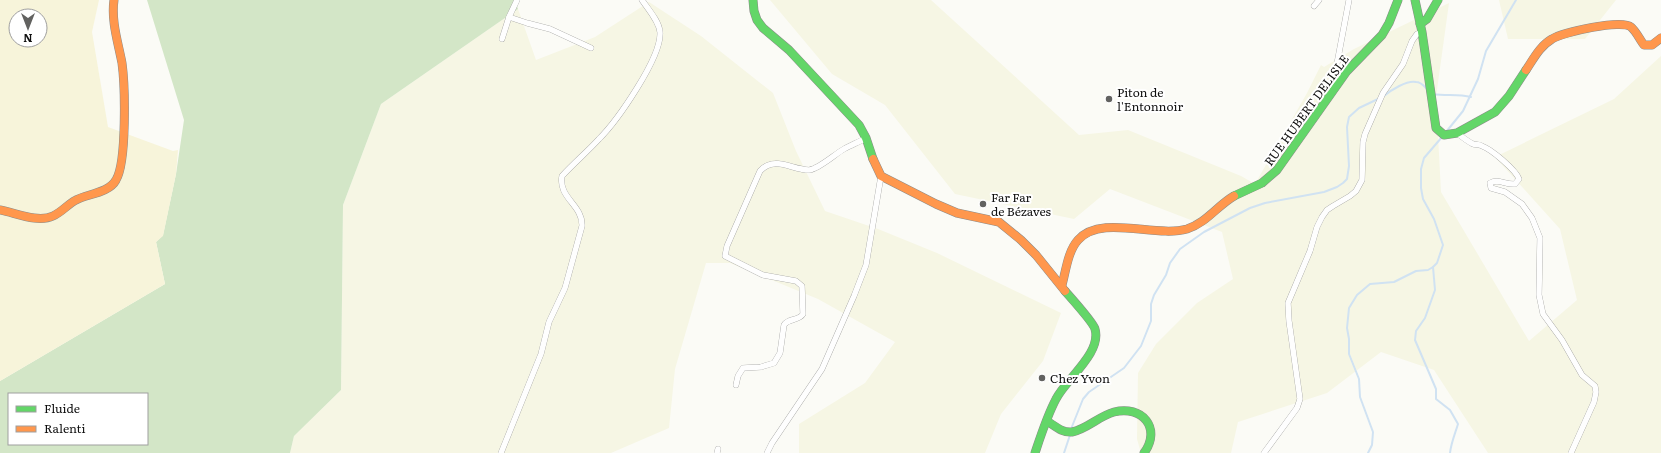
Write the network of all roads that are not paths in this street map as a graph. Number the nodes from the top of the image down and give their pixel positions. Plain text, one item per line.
1 (114, 0) edge
2 (517, 0) edge
3 (642, 0) edge
4 (753, 0) edge
5 (1319, 0) edge
6 (1349, 0) edge
7 (1398, 0) edge
8 (1415, 0) edge
9 (1438, 0) edge
10 (1314, 6) dead end
11 (509, 17) junction
12 (1421, 28) junction
13 (1661, 38) edge
14 (502, 40) dead end
15 (591, 48) dead end
16 (1332, 91) junction
17 (1453, 134) junction
18 (866, 138) junction
19 (881, 176) junction
20 (0, 210) edge
21 (1062, 285) junction
22 (736, 385) dead end
23 (1050, 422) junction
24 (502, 453) edge
25 (767, 453) edge
26 (1035, 453) edge
27 (1144, 453) edge
28 (1264, 453) edge
29 (1571, 453) edge

1 - 20 main road
2 - 11 street
3 - 24 street
4 - 18 main road
5 - 10 street
6 - 16 street
7 - 16 main road, RUE HUBERT DELISLE
8 - 12 main road
9 - 12 main road
11 - 14 street
11 - 15 street
12 - 17 main road
12 - 28 street
13 - 17 main road
16 - 21 main road, RUE HUBERT DELISLE
17 - 29 street
18 - 19 main road
18 - 22 street
19 - 21 main road
19 - 25 street
21 - 23 main road
23 - 26 main road
23 - 27 main road

